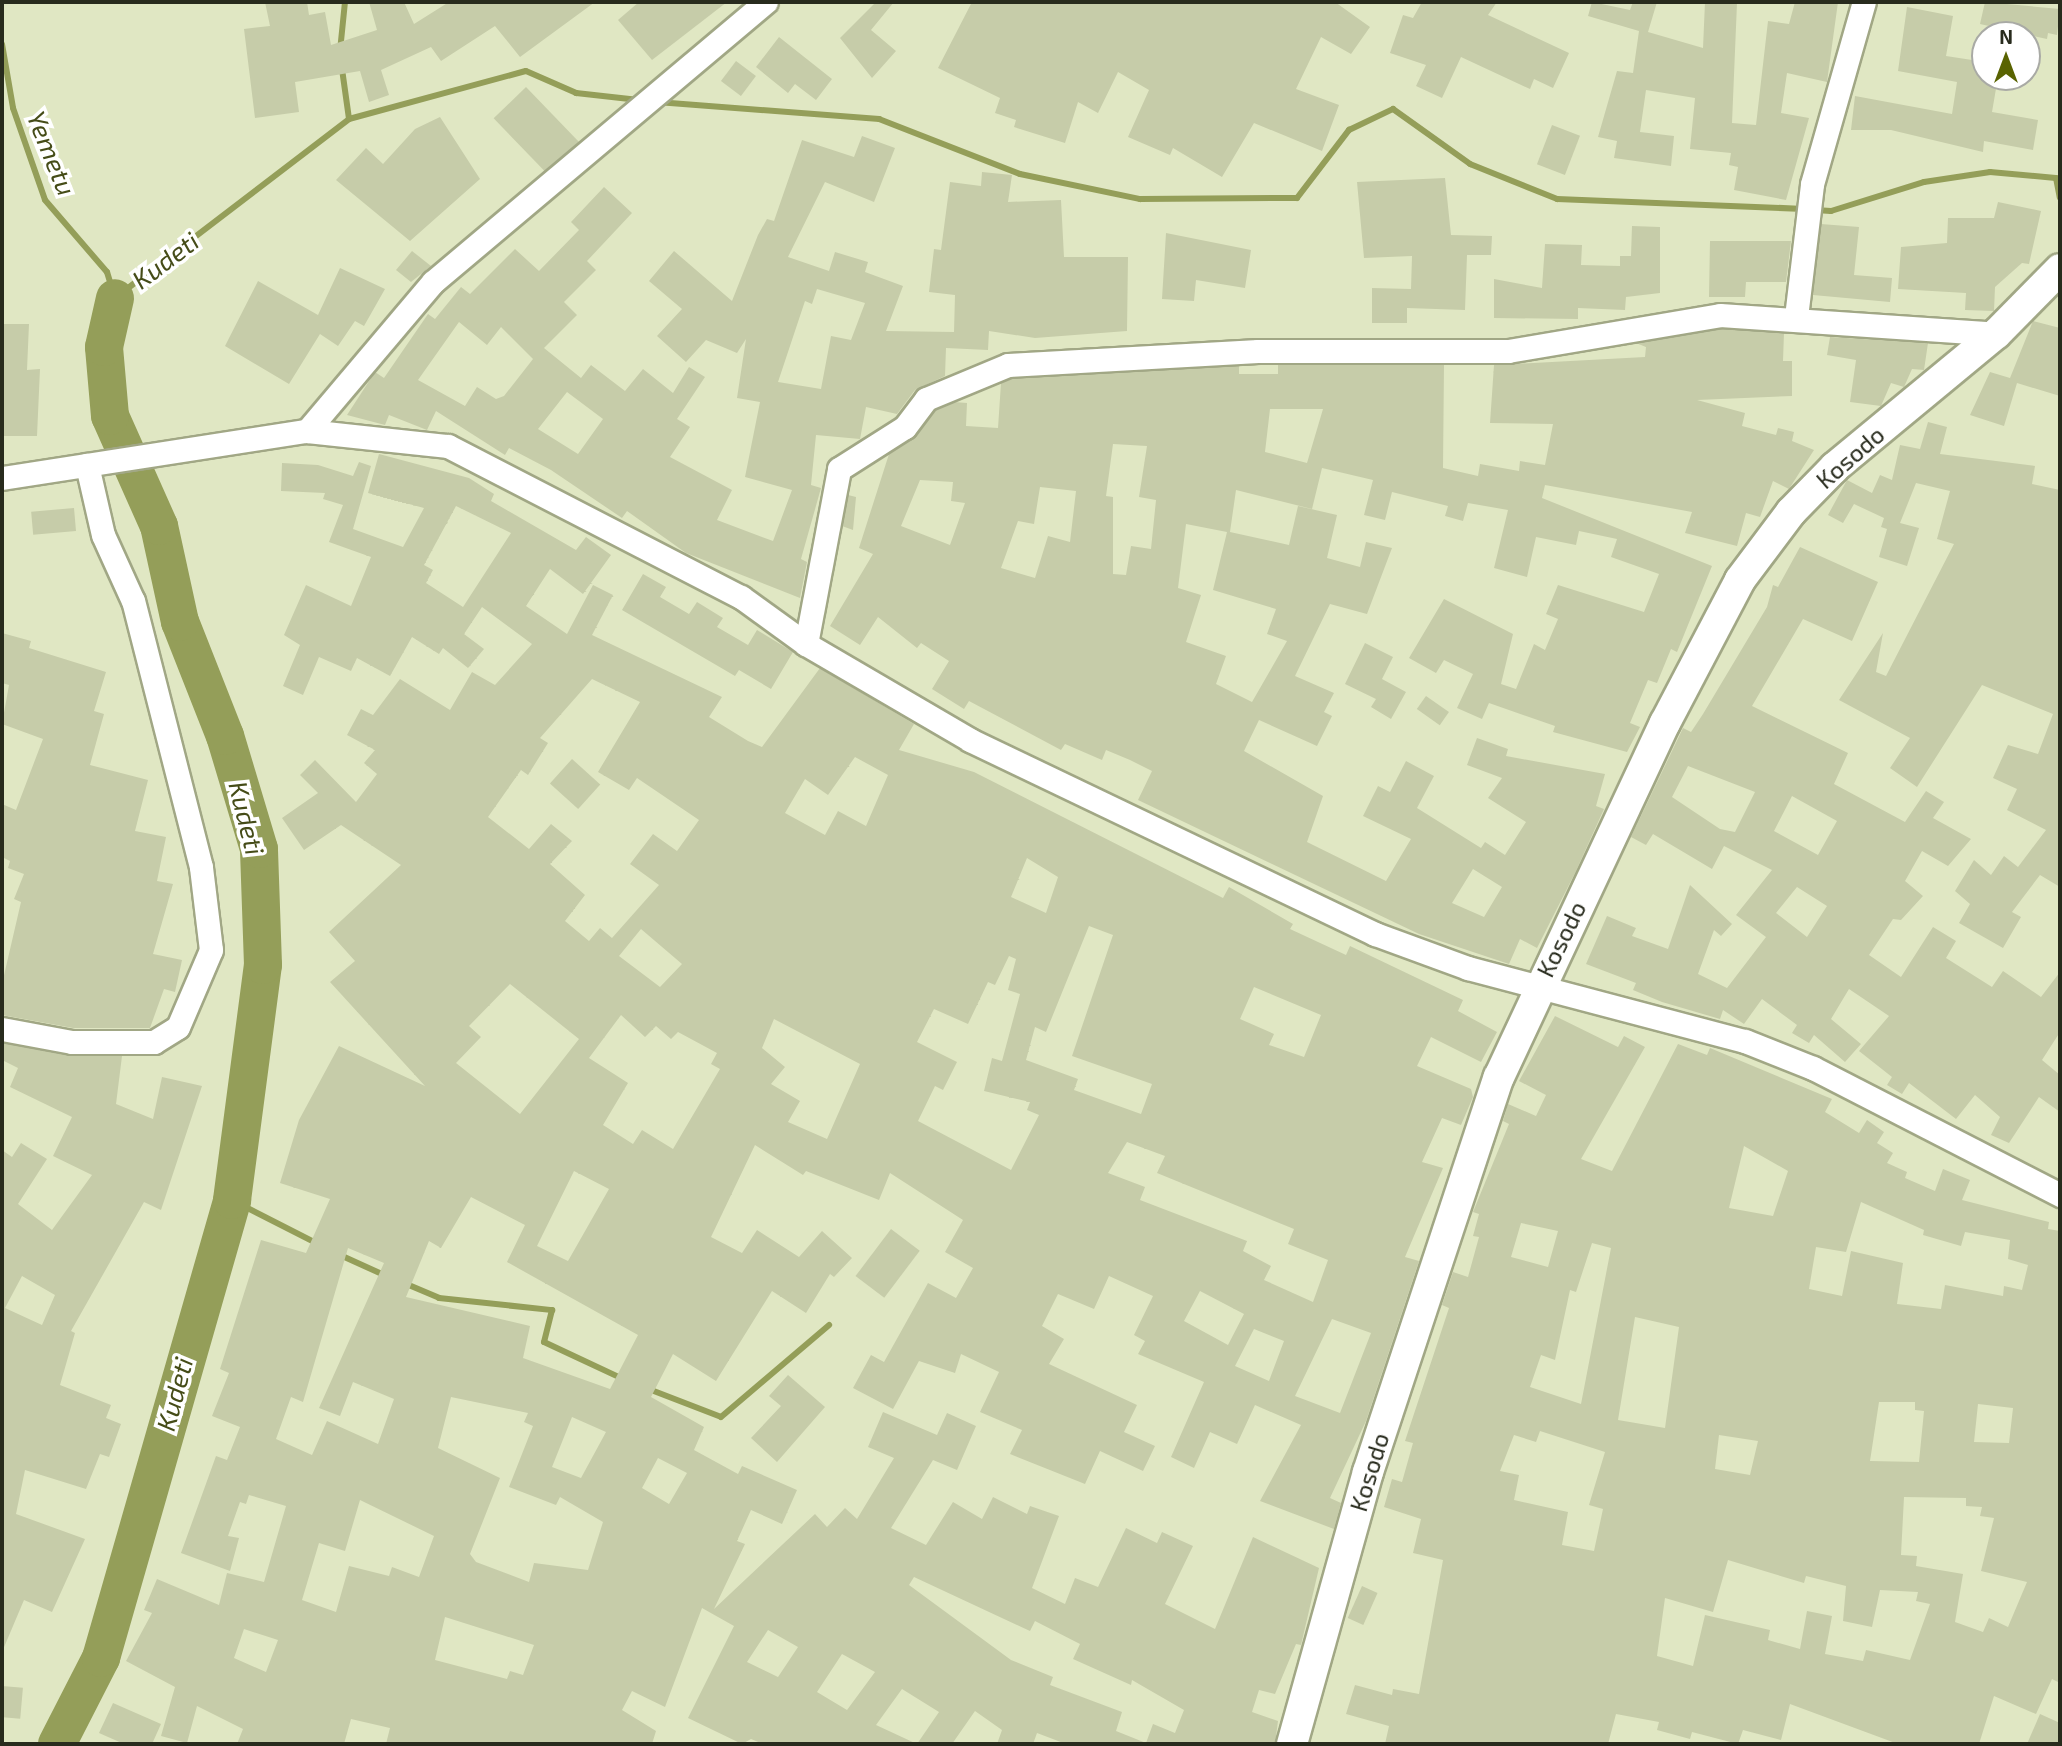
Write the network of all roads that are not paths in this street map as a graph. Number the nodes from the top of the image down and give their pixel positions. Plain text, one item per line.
1 (766, 2) edge
2 (1864, 2) edge
3 (2060, 269) edge
4 (1797, 317) junction
5 (1996, 334) junction
6 (307, 432) junction
7 (87, 465) junction
8 (2, 478) edge
9 (806, 645) junction
10 (1538, 987) junction
11 (2, 1029) edge
12 (2060, 1195) edge
13 (1292, 1744) edge

1 - 6 street
2 - 4 street
3 - 5 main road, Kosodo
4 - 5 street
4 - 9 street
5 - 10 main road, Kosodo
6 - 7 street
6 - 9 street
7 - 8 street
7 - 11 street
9 - 10 street
10 - 12 street
10 - 13 main road, Kosodo

